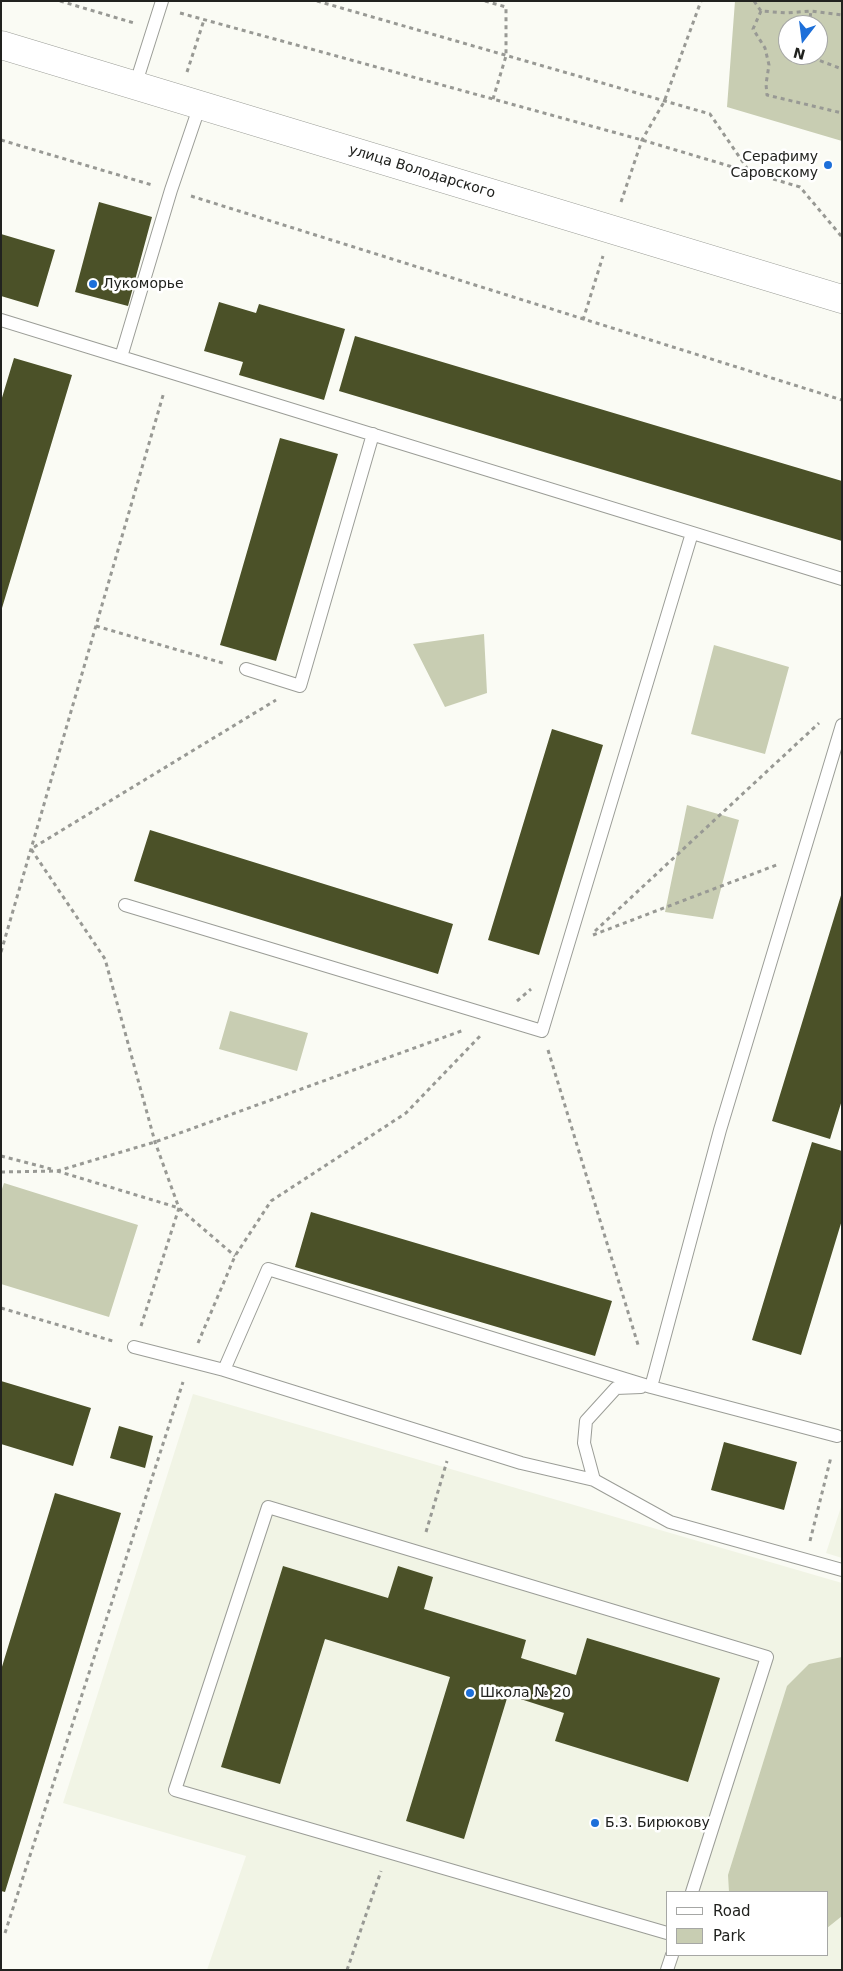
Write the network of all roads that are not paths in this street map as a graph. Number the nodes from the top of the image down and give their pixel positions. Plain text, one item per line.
1 (161, 5) edge
2 (1, 45) edge
3 (135, 86) junction
4 (200, 106) junction
5 (842, 299) edge
6 (1, 320) edge
7 (121, 356) junction
8 (373, 434) junction
9 (692, 533) junction
10 (842, 579) edge
11 (246, 670) road end
12 (842, 725) edge
13 (125, 905) dead end
14 (134, 1347) road end
15 (224, 1370) junction
16 (651, 1386) junction
17 (837, 1436) road end
18 (594, 1480) junction
19 (842, 1570) edge
20 (692, 1891) edge
21 (666, 1933) edge
22 (672, 1956) edge
23 (667, 1970) edge

1 - 3 lane
2 - 3 street, улица Володарского
3 - 4 street, улица Володарского
4 - 5 street, улица Володарского
4 - 7 lane
6 - 7 lane
7 - 8 lane
8 - 9 lane
8 - 11 lane
9 - 10 lane
9 - 13 lane
12 - 16 lane
14 - 15 lane
15 - 16 lane
15 - 18 lane
16 - 17 lane
16 - 18 lane
18 - 19 lane
20 - 21 lane
22 - 23 lane

